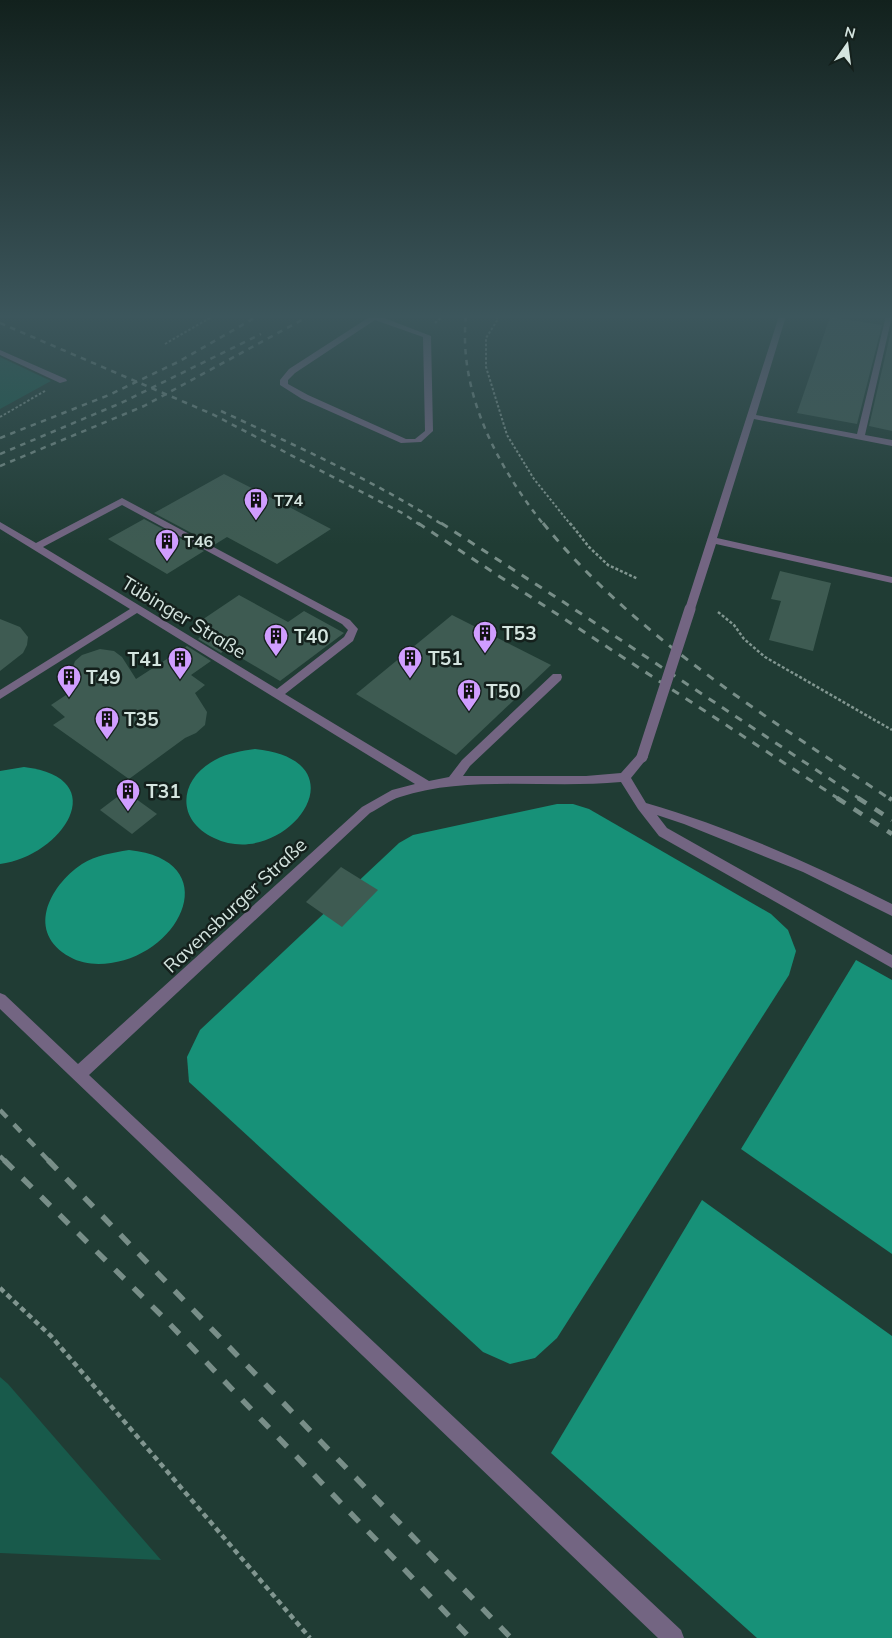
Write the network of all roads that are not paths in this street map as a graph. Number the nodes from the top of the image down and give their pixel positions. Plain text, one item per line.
1 (296, 392) edge
2 (427, 392) edge
3 (758, 392) edge
4 (871, 392) edge
5 (750, 416) junction
6 (860, 437) junction
7 (892, 443) edge
8 (0, 525) edge
9 (712, 540) junction
10 (35, 547) junction
11 (892, 580) edge
12 (137, 609) junction
13 (557, 677) dead end
14 (278, 694) junction
15 (0, 696) edge
16 (624, 777) junction
17 (453, 780) junction
18 (427, 786) junction
19 (642, 806) junction
20 (892, 910) edge
21 (892, 962) edge
22 (0, 1000) edge
23 (80, 1073) junction
24 (673, 1638) edge

1 - 2 street
3 - 5 street
4 - 6 street
5 - 6 street
5 - 9 street
6 - 7 street
8 - 10 street, Tübinger Straße
9 - 11 street
9 - 16 street, bridge
10 - 12 street, Tübinger Straße
10 - 14 street
12 - 14 street, Tübinger Straße
12 - 15 street
13 - 17 street
14 - 18 street, Tübinger Straße
16 - 17 street, Ravensburger Straße
16 - 19 street
17 - 18 street, Ravensburger Straße
18 - 23 street, Ravensburger Straße
19 - 20 street
19 - 21 street
22 - 23 street
23 - 24 street

